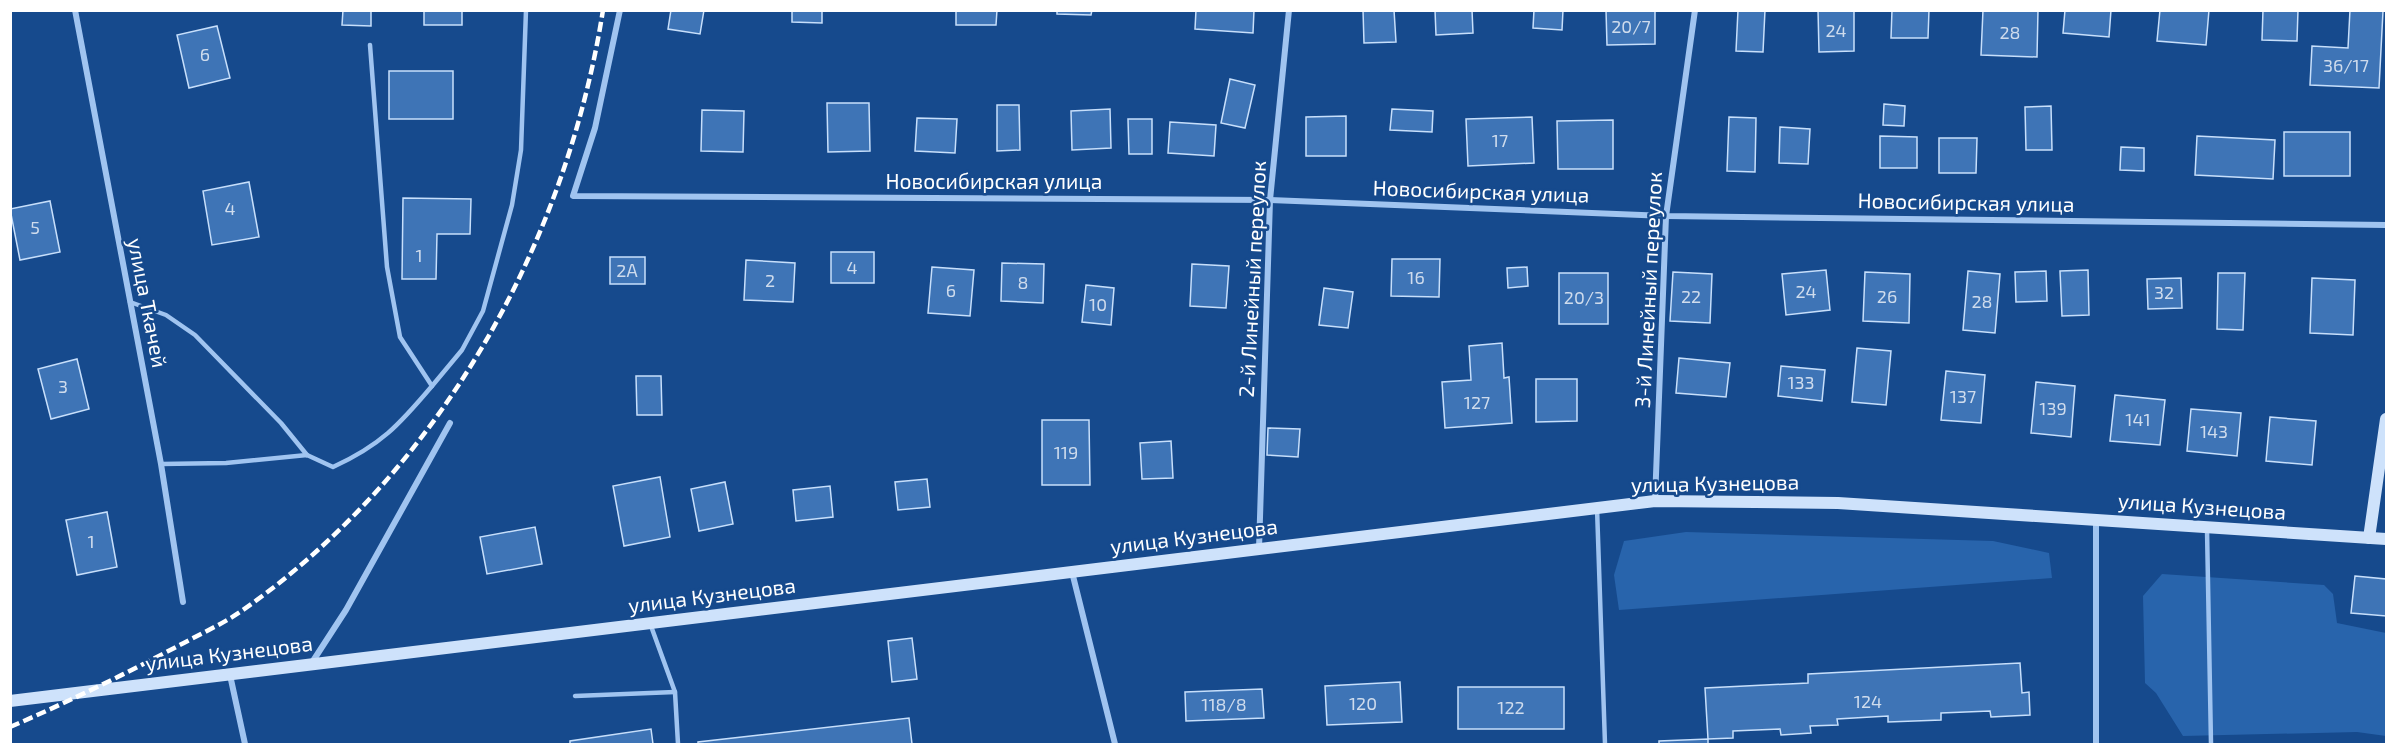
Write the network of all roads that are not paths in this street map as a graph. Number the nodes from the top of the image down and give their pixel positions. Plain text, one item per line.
1 (75, 10) edge
2 (526, 10) edge
3 (620, 10) edge
4 (1289, 10) edge
5 (1695, 10) edge
6 (370, 45) dead end
7 (1270, 200) junction
8 (1666, 216) junction
9 (2386, 225) edge
10 (130, 302) junction
11 (432, 386) junction
12 (2386, 419) edge
13 (450, 423) dead end
14 (307, 455) junction
15 (161, 464) junction
16 (1655, 501) junction
17 (1597, 508) junction
18 (2096, 519) junction
19 (2207, 529) junction
20 (2369, 538) junction
21 (2386, 539) edge
22 (1259, 549) junction
23 (1072, 572) junction
24 (183, 602) dead end
25 (650, 623) junction
26 (310, 664) junction
27 (230, 674) junction
28 (675, 692) junction
29 (575, 696) dead end
30 (10, 701) edge
31 (246, 744) edge
32 (678, 744) edge
33 (1115, 744) edge
34 (1605, 744) edge
35 (2096, 744) edge
36 (2211, 744) edge

1 - 10 street, улица Ткачей
2 - 11 lane
3 - 7 street, Новосибирская улица
4 - 7 street, 2-й Линейный переулок
5 - 8 street, 3-й Линейный переулок
6 - 11 lane
7 - 8 street, Новосибирская улица
7 - 22 street, 2-й Линейный переулок
8 - 9 street, Новосибирская улица
8 - 16 street, 3-й Линейный переулок
10 - 14 lane
10 - 15 street, улица Ткачей
11 - 14 lane
12 - 20 main road
13 - 26 street
14 - 15 lane
15 - 24 street, улица Ткачей
16 - 17 main road, улица Кузнецова
16 - 18 main road, улица Кузнецова
17 - 22 main road, улица Кузнецова
17 - 34 lane
18 - 19 main road, улица Кузнецова
18 - 35 street
19 - 20 main road, улица Кузнецова
19 - 36 lane
20 - 21 main road, улица Кузнецова
22 - 23 main road, улица Кузнецова
23 - 25 main road, улица Кузнецова
23 - 33 street
25 - 26 main road, улица Кузнецова
25 - 28 lane
26 - 27 main road, улица Кузнецова
27 - 30 main road, улица Кузнецова
27 - 31 street
28 - 29 lane
28 - 32 lane

